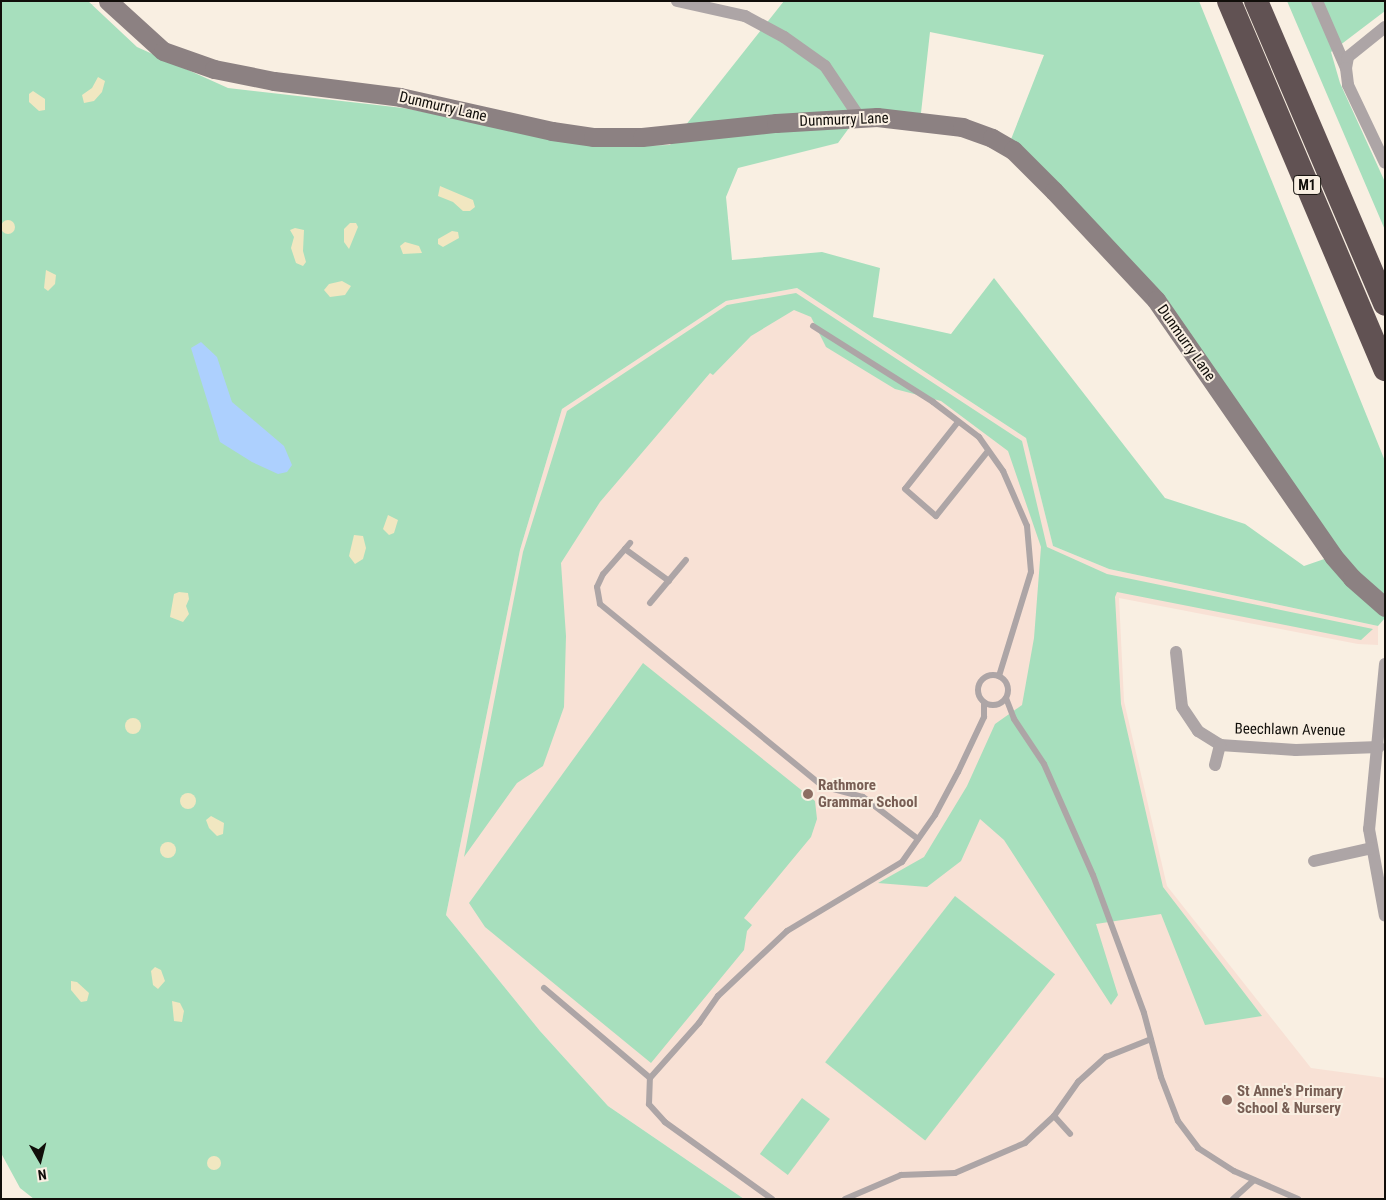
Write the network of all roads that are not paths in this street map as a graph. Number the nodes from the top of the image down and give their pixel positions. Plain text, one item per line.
1 (108, 1) edge
2 (677, 1) edge
3 (1229, 1) edge
4 (1256, 1) edge
5 (1316, 1) edge
6 (1385, 27) edge
7 (1346, 68) junction
8 (860, 118) junction
9 (1385, 163) edge
10 (1385, 304) edge
11 (814, 326) dead end
12 (1385, 369) edge
13 (958, 422) junction
14 (988, 451) junction
15 (630, 543) dead end
16 (625, 549) junction
17 (686, 560) dead end
18 (669, 581) junction
19 (650, 603) dead end
20 (1385, 607) edge
21 (1176, 652) dead end
22 (1385, 664) edge
23 (999, 676) junction
24 (1006, 698) junction
25 (984, 703) junction
26 (1220, 745) junction
27 (1379, 747) junction
28 (1215, 765) dead end
29 (918, 839) junction
30 (1372, 848) junction
31 (1314, 860) dead end
32 (1385, 916) edge
33 (544, 988) dead end
34 (1151, 1039) junction
35 (650, 1078) junction
36 (1054, 1116) junction
37 (1070, 1134) dead end
38 (1254, 1180) junction
39 (772, 1199) edge
40 (845, 1199) edge
41 (1233, 1199) edge
42 (1298, 1199) edge

1 - 8 street, Dunmurry Lane
2 - 8 street
3 - 12 highway, M1
4 - 10 highway, M1
5 - 7 street
6 - 7 street
7 - 9 street
8 - 20 street, Dunmurry Lane
11 - 13 lane
13 - 14 lane
13 - 14 lane
14 - 23 lane
15 - 16 lane
16 - 18 lane
16 - 29 lane
17 - 18 lane
18 - 19 lane
21 - 26 street, Beechlawn Avenue
22 - 27 street
23 - 24 lane
23 - 25 lane
24 - 25 lane
24 - 34 lane
25 - 29 lane
26 - 27 street, Beechlawn Avenue
26 - 28 street
27 - 30 street
29 - 35 lane
30 - 31 street
30 - 32 street
33 - 35 lane
34 - 36 lane
34 - 38 lane
35 - 39 lane
36 - 37 lane
36 - 40 lane
38 - 41 lane
38 - 42 lane

